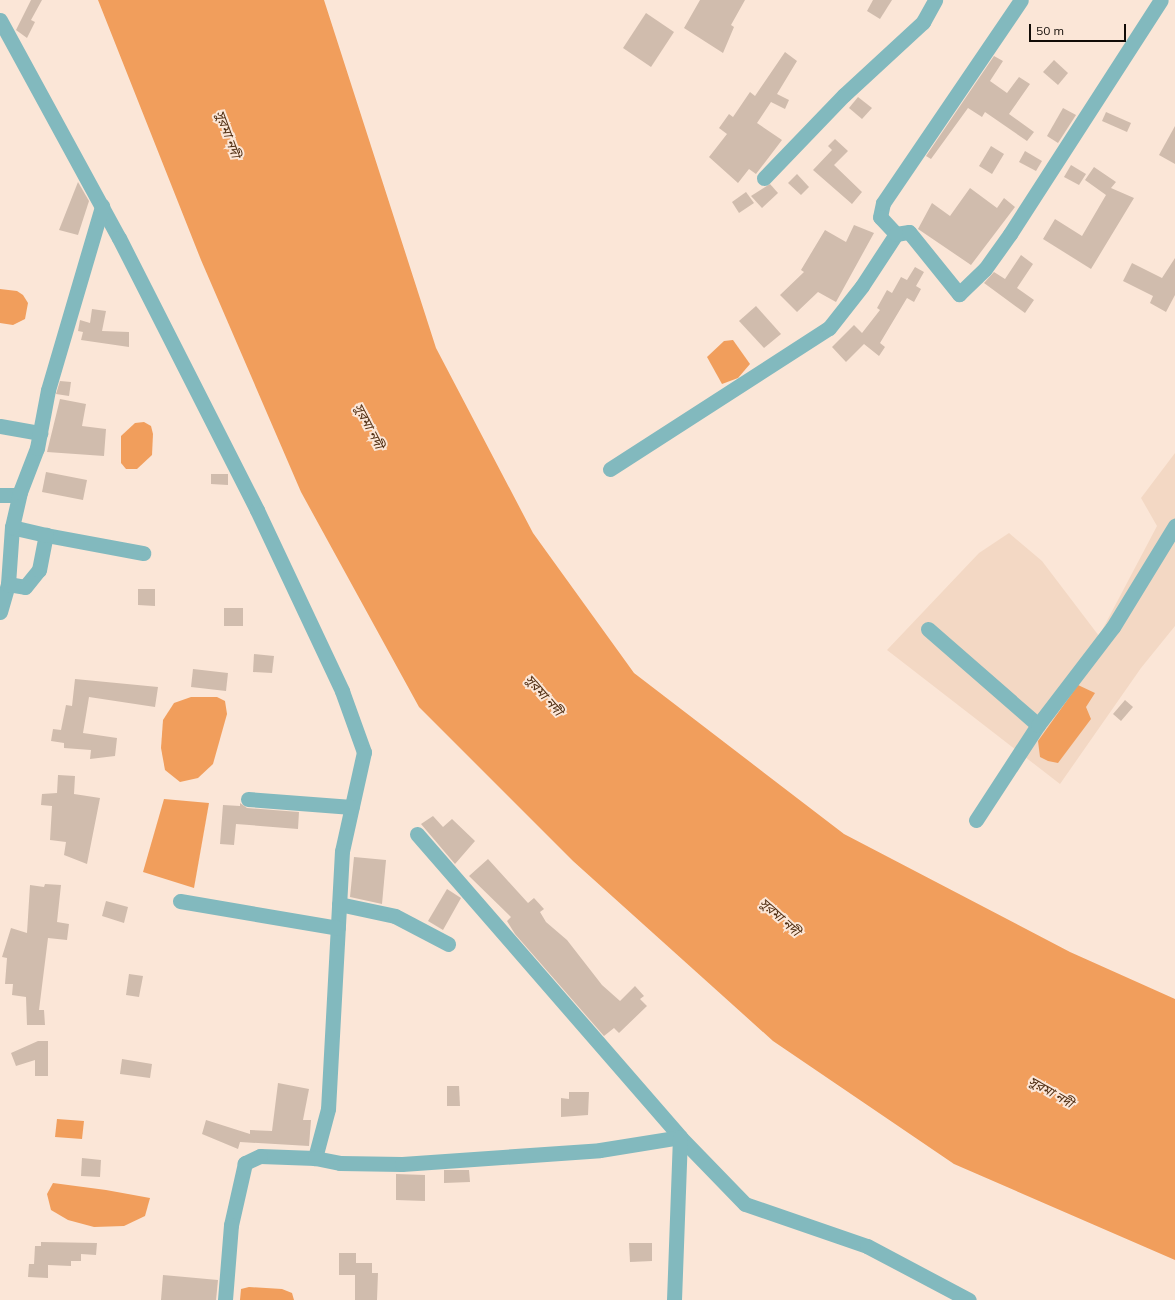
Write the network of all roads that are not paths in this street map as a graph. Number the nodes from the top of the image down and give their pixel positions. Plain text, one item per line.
1 (935, 0) edge
2 (1021, 0) edge
3 (1162, 0) edge
4 (0, 20) edge
5 (764, 178) dead end
6 (102, 206) junction
7 (896, 234) junction
8 (0, 426) edge
9 (40, 433) junction
10 (610, 469) dead end
11 (0, 495) edge
12 (19, 495) junction
13 (1175, 526) edge
14 (12, 527) junction
15 (46, 535) junction
16 (143, 553) dead end
17 (8, 584) junction
18 (0, 612) edge
19 (928, 629) dead end
20 (1038, 725) junction
21 (248, 799) dead end
22 (352, 807) junction
23 (976, 820) dead end
24 (417, 834) dead end
25 (180, 901) dead end
26 (339, 904) junction
27 (338, 928) junction
28 (448, 944) dead end
29 (680, 1137) junction
30 (315, 1158) junction
31 (225, 1300) edge
32 (674, 1300) edge
33 (969, 1300) edge

1 - 5 street
2 - 7 street
3 - 7 street
4 - 6 street
6 - 9 street
6 - 22 street
7 - 10 street
8 - 9 street
9 - 12 street
11 - 12 street
12 - 14 street
13 - 20 street
14 - 15 street
14 - 17 street
15 - 16 street
15 - 17 street
17 - 18 street
19 - 20 street
20 - 23 street
21 - 22 street
22 - 26 street
24 - 29 street
25 - 27 street
26 - 27 street
26 - 28 street
27 - 30 street
29 - 30 street
29 - 32 street
29 - 33 street
30 - 31 street

